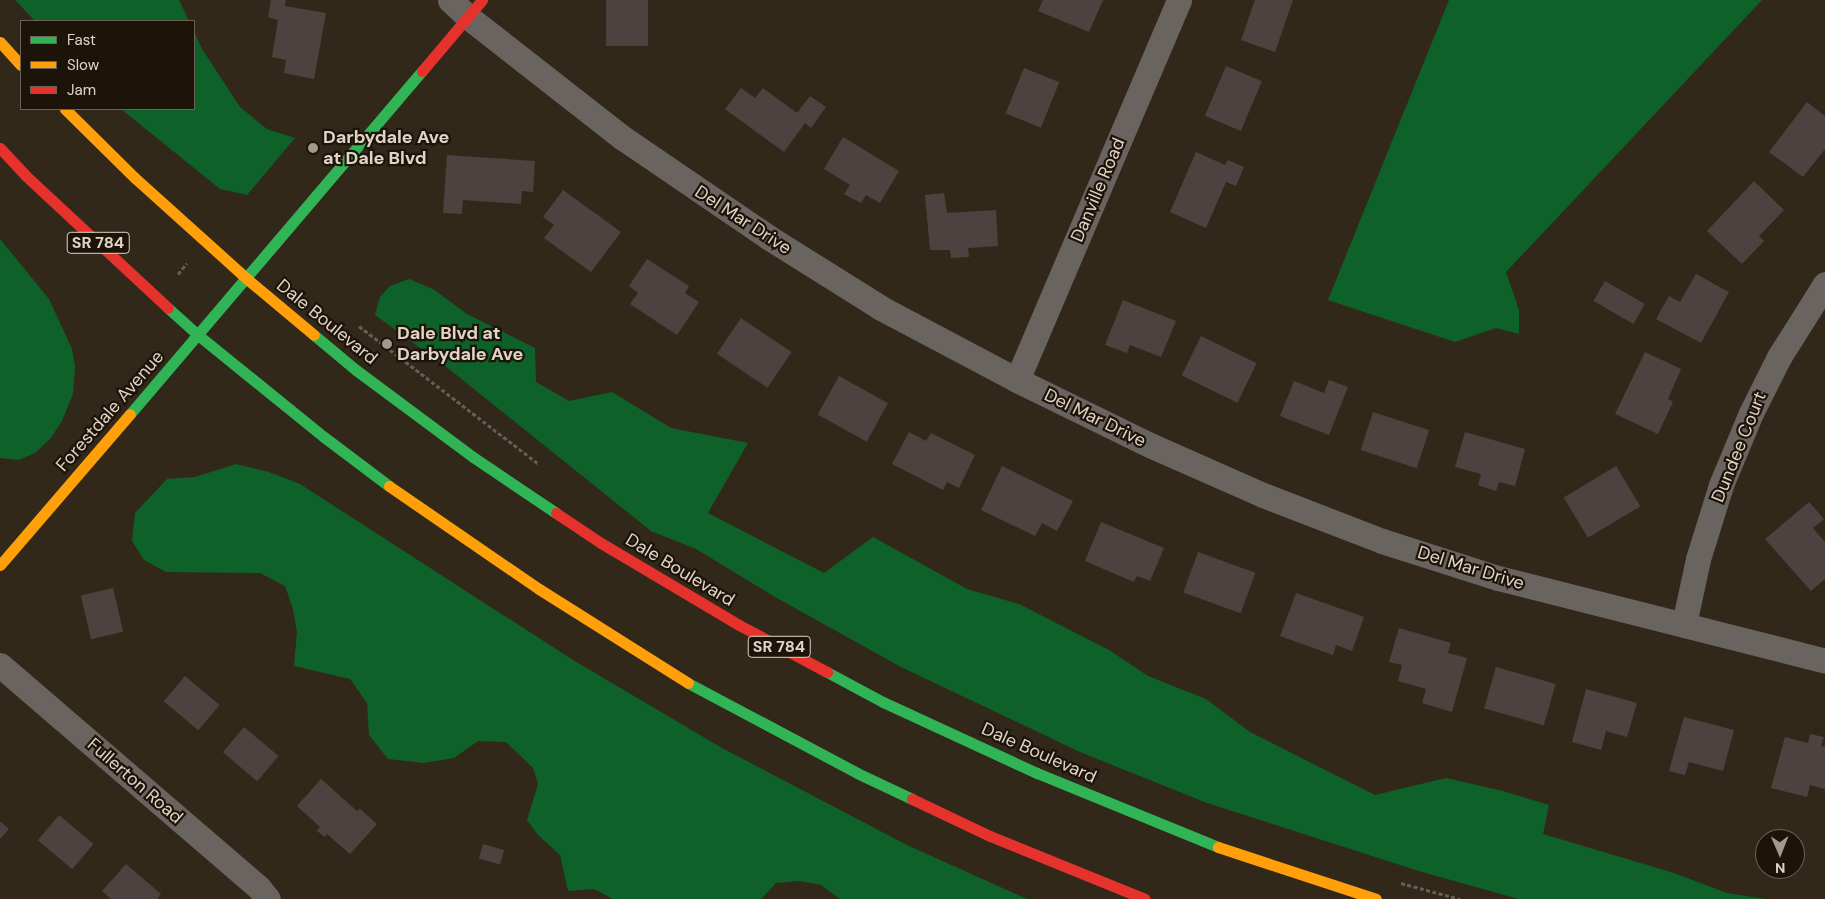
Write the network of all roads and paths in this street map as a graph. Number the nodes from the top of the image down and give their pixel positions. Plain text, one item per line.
1 (450, 0) edge
2 (1179, 0) edge
3 (475, 8) edge
4 (0, 42) edge
5 (20, 64) edge
6 (66, 110) edge
7 (0, 148) edge
8 (247, 279) junction
9 (1825, 284) edge
10 (359, 326) dead end
11 (198, 335) junction
12 (1017, 380) junction
13 (542, 465) dead end
14 (0, 565) edge
15 (1684, 624) junction
16 (1825, 661) edge
17 (0, 664) edge
18 (1393, 881) dead end
19 (268, 899) edge
20 (1145, 899) edge
21 (1376, 899) edge
22 (1460, 899) edge

1 - 3 street, Del Mar Drive
2 - 12 street, Danville Road
3 - 8 main road, Forestdale Avenue
3 - 12 street, Del Mar Drive
4 - 5 main road
6 - 8 main road, Dale Boulevard / SR 784
7 - 11 main road, SR 784
8 - 11 main road, Forestdale Avenue
8 - 21 main road, Dale Boulevard / SR 784
9 - 15 street, Dundee Court
10 - 13 path
11 - 14 main road, Forestdale Avenue
11 - 20 main road, SR 784
12 - 15 street, Del Mar Drive
15 - 16 street, Del Mar Drive
17 - 19 street, Fullerton Road
18 - 22 path

